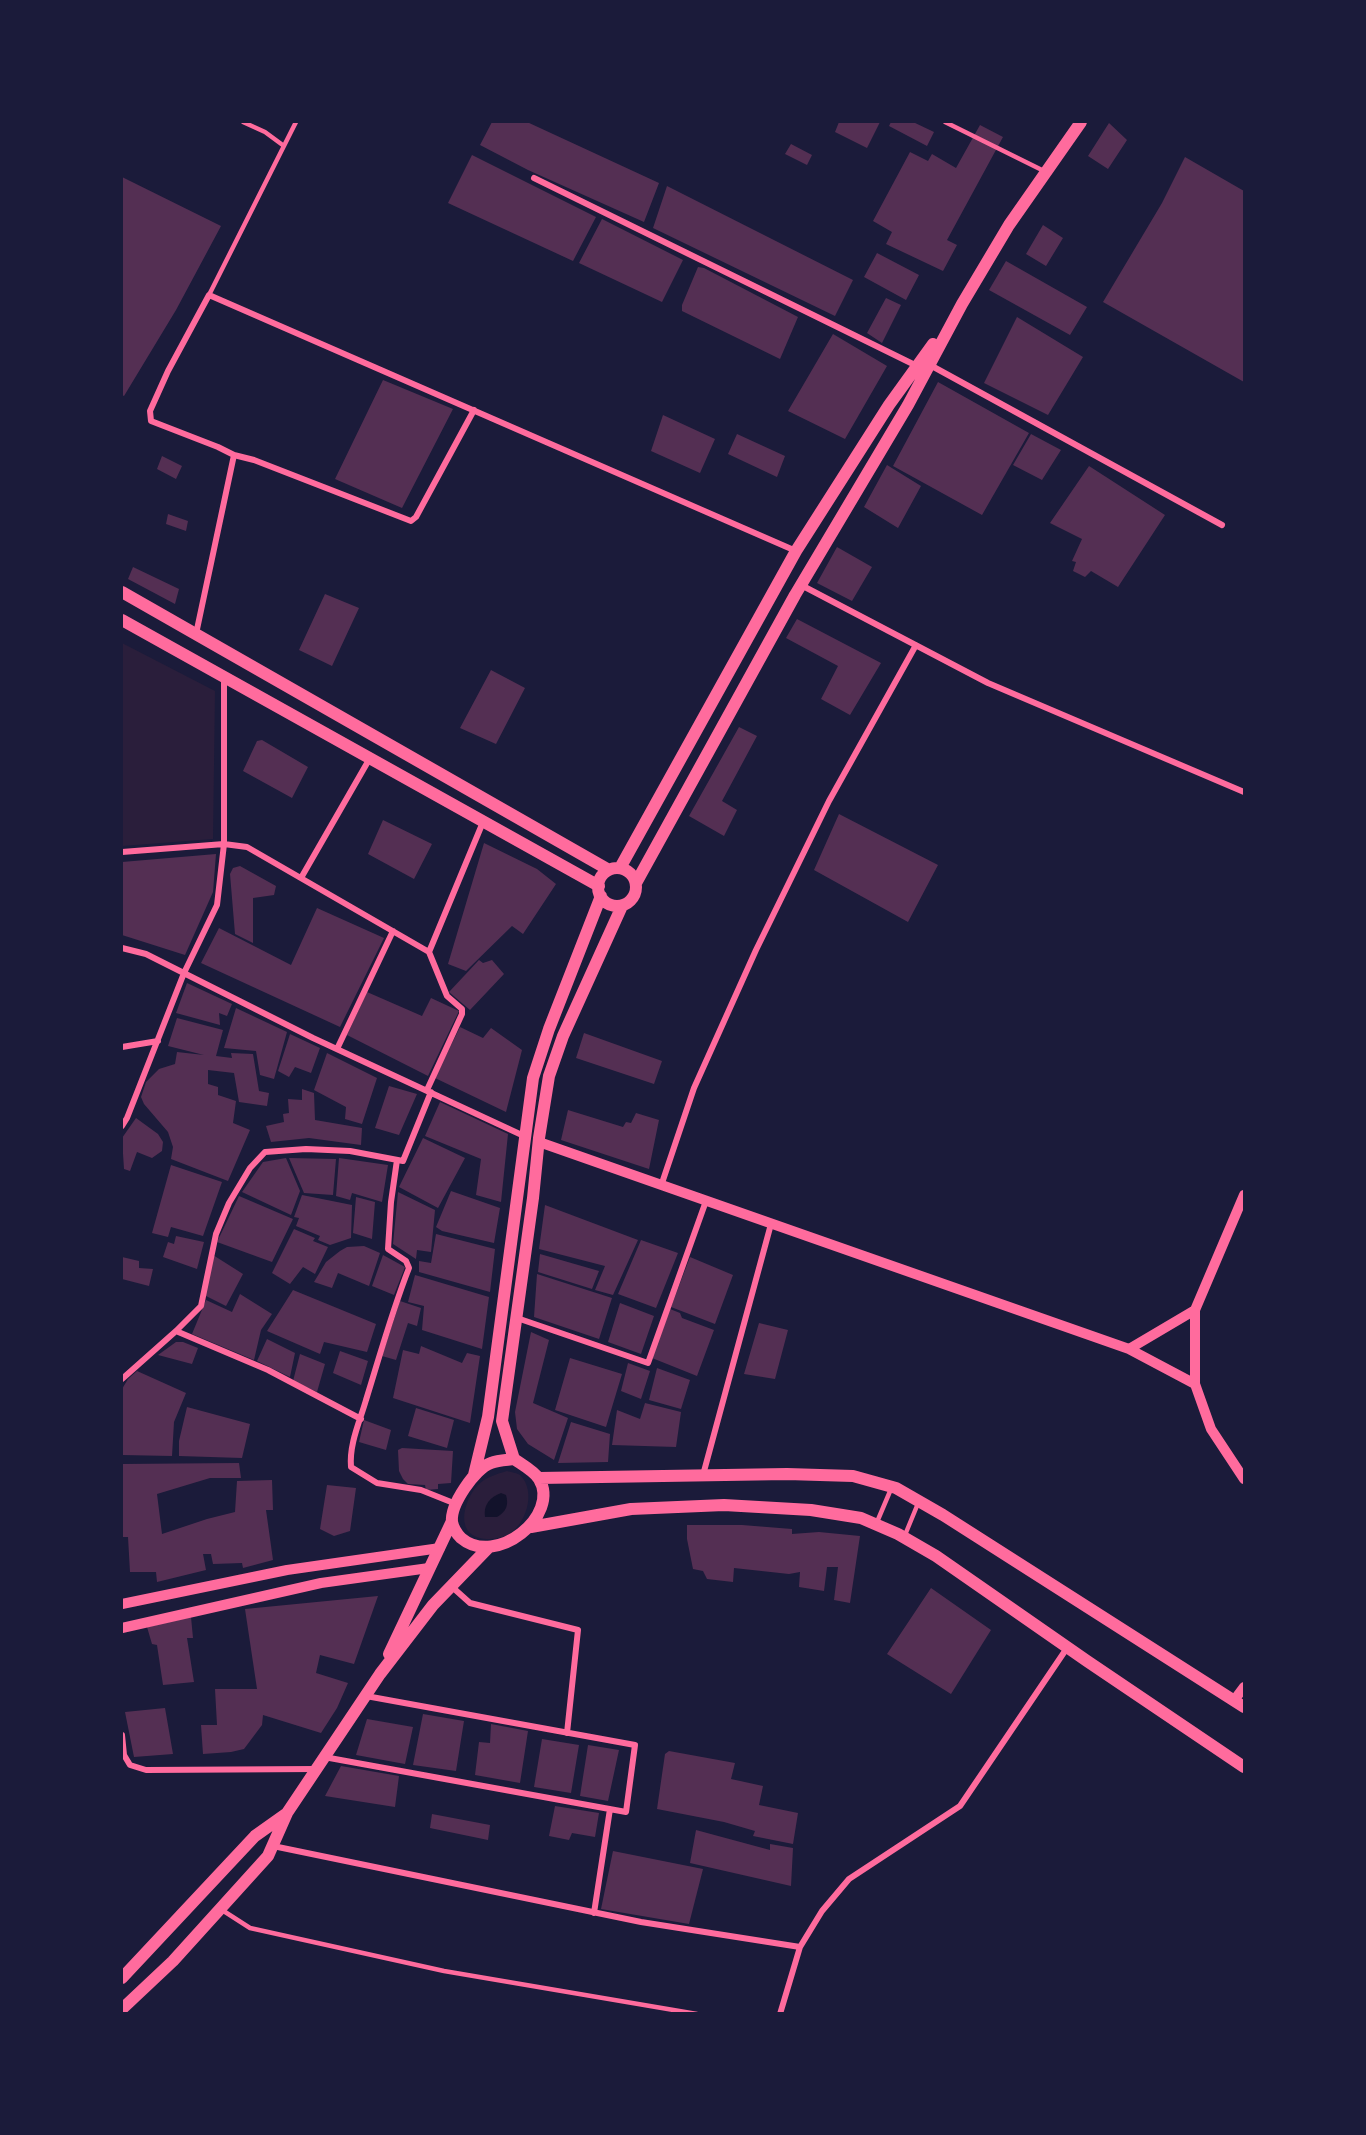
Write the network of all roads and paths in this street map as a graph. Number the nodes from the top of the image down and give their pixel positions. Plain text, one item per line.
1 (243, 122) edge
2 (296, 122) edge
3 (945, 122) edge
4 (1081, 122) edge
5 (284, 146) junction
6 (1046, 172) junction
7 (534, 178) dead end
8 (209, 294) junction
9 (923, 366) junction
10 (474, 410) junction
11 (234, 455) junction
12 (1221, 525) dead end
13 (796, 551) junction
14 (801, 585) junction
15 (122, 592) edge
16 (122, 620) edge
17 (196, 635) junction
18 (916, 645) junction
19 (224, 677) junction
20 (370, 758) junction
21 (1245, 792) edge
22 (483, 822) junction
23 (224, 844) junction
24 (122, 852) edge
25 (615, 869) junction
26 (301, 878) junction
27 (636, 883) junction
28 (600, 891) junction
29 (622, 906) junction
30 (393, 931) junction
31 (122, 948) edge
32 (429, 952) junction
33 (184, 974) junction
34 (158, 1041) junction
35 (122, 1047) edge
36 (337, 1049) junction
37 (429, 1091) junction
38 (122, 1126) edge
39 (526, 1136) junction
40 (539, 1142) junction
41 (397, 1160) junction
42 (661, 1185) junction
43 (1245, 1195) edge
44 (706, 1201) junction
45 (771, 1224) junction
46 (1195, 1311) junction
47 (516, 1318) junction
48 (176, 1330) junction
49 (1129, 1349) junction
50 (122, 1379) edge
51 (1195, 1384) junction
52 (360, 1419) junction
53 (514, 1459) junction
54 (474, 1475) junction
55 (704, 1475) junction
56 (539, 1478) junction
57 (1245, 1479) edge
58 (892, 1487) junction
59 (920, 1501) junction
60 (456, 1504) junction
61 (452, 1521) junction
62 (876, 1525) junction
63 (531, 1527) junction
64 (904, 1538) junction
65 (489, 1547) junction
66 (440, 1548) junction
67 (429, 1568) junction
68 (451, 1586) junction
69 (122, 1604) edge
70 (122, 1628) edge
71 (1067, 1648) junction
72 (380, 1674) junction
73 (1245, 1687) edge
74 (366, 1695) junction
75 (1240, 1703) edge
76 (567, 1733) junction
77 (122, 1735) edge
78 (324, 1758) junction
79 (1245, 1767) edge
80 (316, 1769) junction
81 (610, 1809) junction
82 (286, 1813) junction
83 (273, 1846) junction
84 (220, 1909) junction
85 (594, 1913) junction
86 (800, 1947) junction
87 (122, 1978) edge
88 (122, 2009) edge
89 (698, 2013) edge
90 (780, 2013) edge

1 - 5 lane
2 - 5 lane
3 - 6 lane
4 - 6 main road
5 - 8 lane
6 - 9 main road
7 - 9 street
8 - 10 street
8 - 11 street
9 - 12 street
9 - 13 main road
9 - 14 main road
10 - 11 street
10 - 13 street
11 - 17 street
13 - 25 main road
14 - 18 street
14 - 27 main road
15 - 17 main road
16 - 19 main road
17 - 25 main road
18 - 21 street
18 - 42 street
19 - 20 main road
19 - 23 street
20 - 22 main road
20 - 26 street
22 - 28 main road
22 - 32 street
23 - 24 street
23 - 26 street
23 - 33 street
25 - 27 main road
25 - 28 main road
26 - 30 street
27 - 29 main road
28 - 29 main road
28 - 39 main road
29 - 40 main road
30 - 32 street
30 - 36 street
31 - 33 street
32 - 37 street
33 - 34 street
33 - 36 street
34 - 35 street
34 - 38 street
36 - 37 street
37 - 39 street
37 - 41 street
39 - 40 street
39 - 54 main road
40 - 42 street
40 - 47 main road
41 - 48 street
41 - 52 street
42 - 44 street
43 - 46 street
44 - 45 street
44 - 47 street
45 - 49 street
45 - 55 street
46 - 49 street
46 - 51 street
47 - 53 main road
48 - 50 street
48 - 52 street
49 - 51 street
51 - 57 street
52 - 60 street
53 - 54 main road
53 - 56 main road
54 - 60 main road
55 - 56 main road
55 - 58 main road
56 - 63 main road
58 - 59 main road
58 - 62 lane
59 - 64 lane
59 - 75 main road
60 - 61 main road
61 - 65 main road
61 - 66 main road
62 - 63 main road
62 - 64 main road
63 - 65 main road
64 - 71 main road
65 - 68 main road
66 - 67 main road
66 - 69 street
67 - 70 street
67 - 72 main road
68 - 72 main road
68 - 76 street
71 - 79 main road
71 - 86 street
72 - 74 main road
73 - 75 street
74 - 76 street
74 - 78 main road
76 - 81 street
77 - 80 street
78 - 80 main road
78 - 81 street
80 - 82 main road
81 - 85 street
82 - 83 main road
82 - 87 main road
83 - 84 main road
83 - 85 street
84 - 88 main road
84 - 89 lane
85 - 86 street
86 - 90 street

